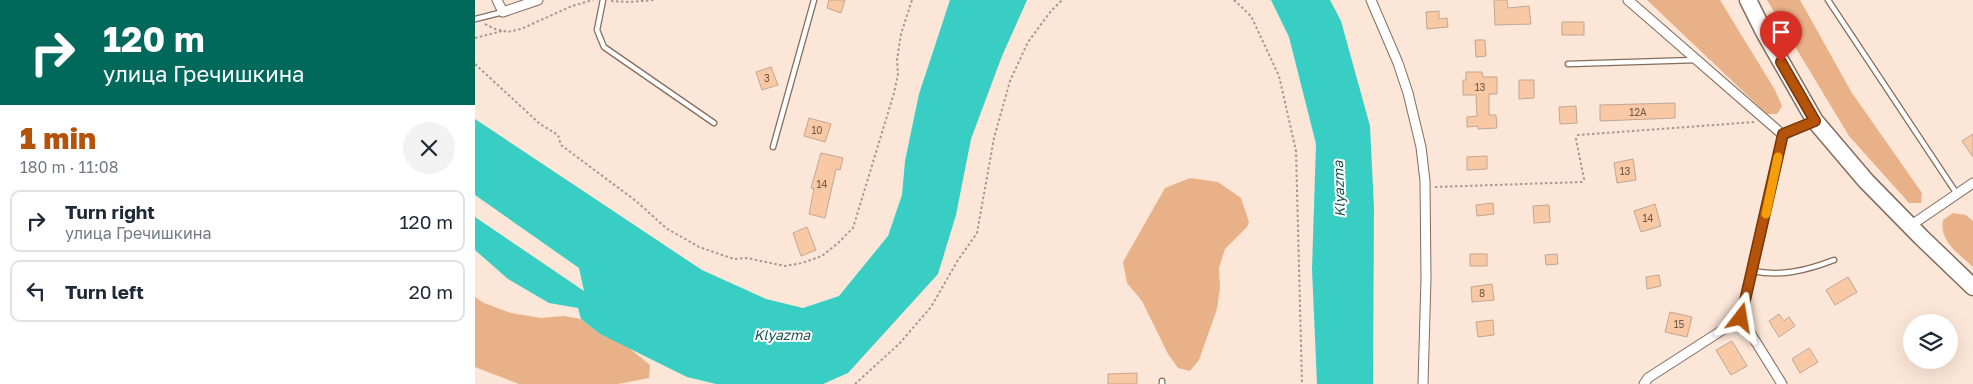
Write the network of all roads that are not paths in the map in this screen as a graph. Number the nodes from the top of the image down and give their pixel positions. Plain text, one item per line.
1 (497, 0) edge
2 (538, 0) edge
3 (603, 0) edge
4 (814, 0) edge
5 (1371, 0) edge
6 (1628, 0) edge
7 (1748, 0) edge
8 (1828, 0) edge
9 (503, 12) junction
10 (476, 19) edge
11 (1697, 60) junction
12 (1567, 64) dead end
13 (1815, 121) junction
14 (713, 123) dead end
15 (1783, 134) junction
16 (773, 147) dead end
17 (1973, 183) edge
18 (1957, 194) junction
19 (1910, 226) junction
20 (1834, 260) dead end
21 (1753, 271) junction
22 (1973, 287) edge
23 (1741, 318) junction
24 (1423, 384) edge
25 (1644, 384) edge
26 (1782, 384) edge

1 - 9 street
2 - 9 street
3 - 14 lane
4 - 16 lane
5 - 24 street
6 - 11 street
7 - 13 highway
8 - 18 lane
9 - 10 lane
11 - 12 lane
11 - 15 street
13 - 15 street
13 - 19 highway
15 - 21 street
17 - 18 street
18 - 19 street
19 - 22 highway
20 - 21 lane
21 - 23 street
23 - 25 street
23 - 26 street

